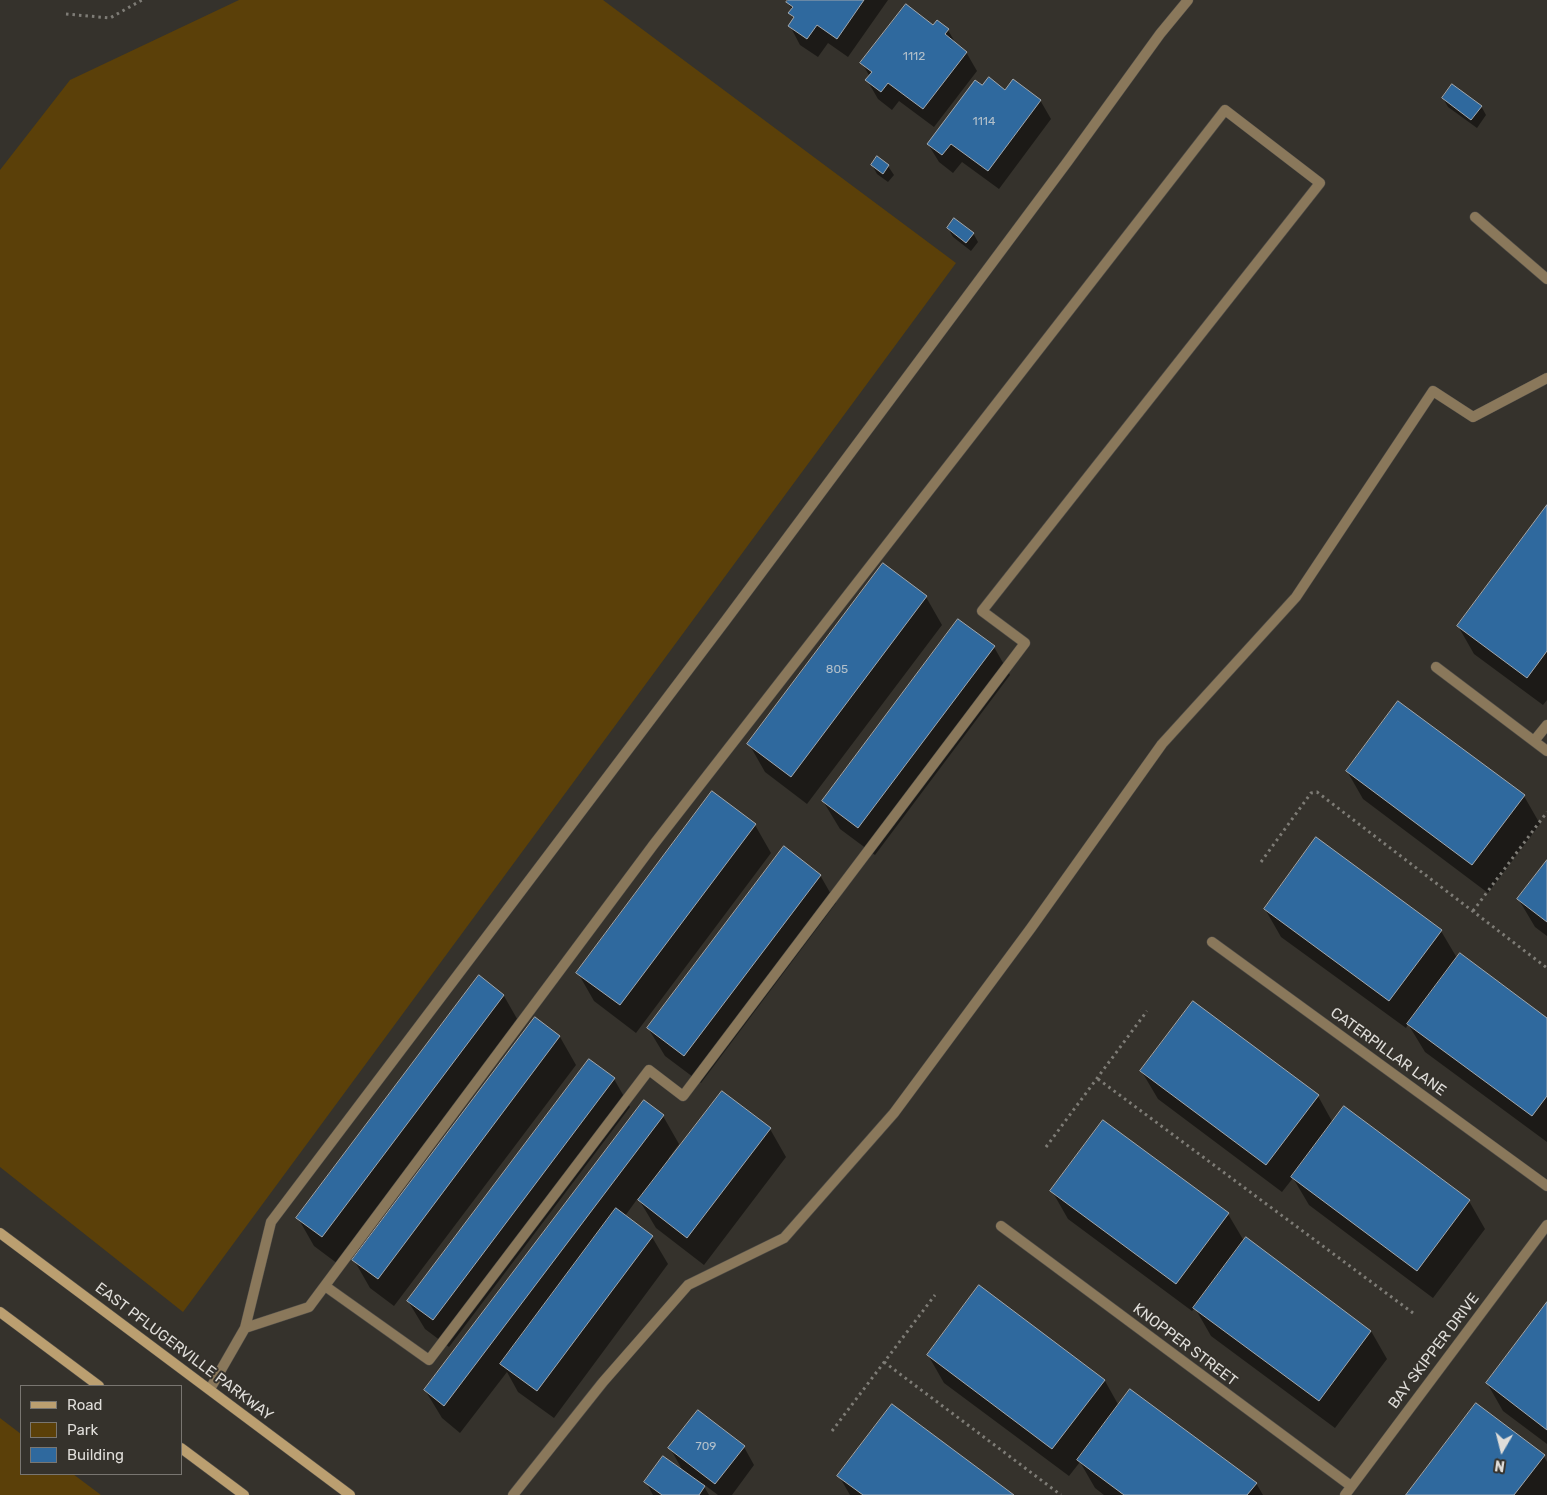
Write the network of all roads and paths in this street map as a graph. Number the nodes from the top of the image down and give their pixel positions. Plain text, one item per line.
1 (142, 0) edge
2 (1188, 0) edge
3 (66, 14) dead end
4 (1475, 217) dead end
5 (1547, 278) edge
6 (1547, 378) edge
7 (1436, 668) dead end
8 (1547, 725) edge
9 (1534, 742) junction
10 (1547, 752) edge
11 (1547, 812) edge
12 (1261, 862) dead end
13 (1472, 911) junction
14 (1212, 942) dead end
15 (1547, 968) edge
16 (1147, 1011) dead end
17 (1098, 1079) junction
18 (1046, 1147) dead end
19 (1547, 1186) edge
20 (1547, 1225) edge
21 (1001, 1226) dead end
22 (0, 1233) edge
23 (325, 1286) junction
24 (934, 1295) dead end
25 (0, 1312) edge
26 (1413, 1313) dead end
27 (245, 1328) junction
28 (884, 1362) junction
29 (98, 1385) edge
30 (210, 1389) junction
31 (832, 1431) dead end
32 (182, 1449) edge
33 (1352, 1486) junction
34 (244, 1495) edge
35 (350, 1495) edge
36 (513, 1495) edge
37 (1061, 1495) edge
38 (1345, 1495) edge

1 - 3 path
2 - 27 street
4 - 5 street
6 - 36 street
7 - 9 street
8 - 9 street
9 - 10 street
11 - 13 path
12 - 13 path
13 - 15 path
14 - 19 street, CATERPILLAR LANE
16 - 17 path
17 - 18 path
17 - 26 path
20 - 33 street, BAY SKIPPER DRIVE
21 - 33 street, KNOPPER STREET
22 - 30 main road, EAST PFLUGERVILLE PARKWAY
23 - 23 street
23 - 27 street
24 - 28 path
25 - 29 main road
27 - 30 street
28 - 31 path
28 - 37 path
30 - 35 main road, EAST PFLUGERVILLE PARKWAY
32 - 34 main road
33 - 38 street, BAY SKIPPER DRIVE

